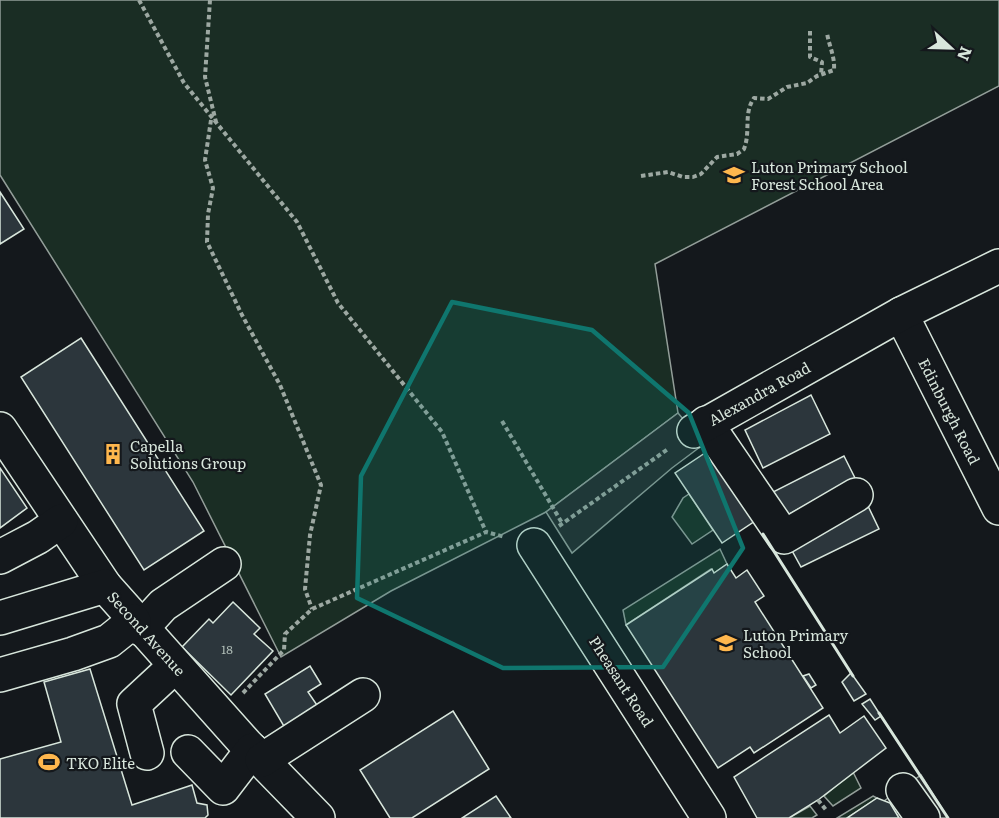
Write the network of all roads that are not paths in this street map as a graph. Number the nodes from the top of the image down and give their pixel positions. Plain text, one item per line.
1 (999, 266) edge
2 (901, 314) junction
3 (0, 429) edge
4 (856, 495) dead end
5 (999, 507) edge
6 (61, 521) junction
7 (534, 545) road end
8 (0, 557) edge
9 (225, 564) dead end
10 (105, 586) junction
11 (0, 618) edge
12 (138, 625) junction
13 (175, 666) junction
14 (0, 675) edge
15 (363, 695) dead end
16 (188, 752) dead end
17 (147, 753) dead end
18 (257, 755) junction
19 (903, 790) dead end
20 (318, 818) edge
21 (709, 818) edge
22 (923, 818) edge

1 - 2 street, Alexandra Road
2 - 4 street, Alexandra Road
2 - 5 street, Edinburgh Road
3 - 6 street, Second Avenue
6 - 8 street
6 - 10 street, Second Avenue
7 - 21 street, Pheasant Road
9 - 12 street
10 - 11 street
10 - 12 street, Second Avenue
12 - 13 street, Second Avenue
12 - 14 street
13 - 17 street
13 - 18 street, Second Avenue
15 - 18 street
16 - 18 street
18 - 20 street, Second Avenue
19 - 22 street

